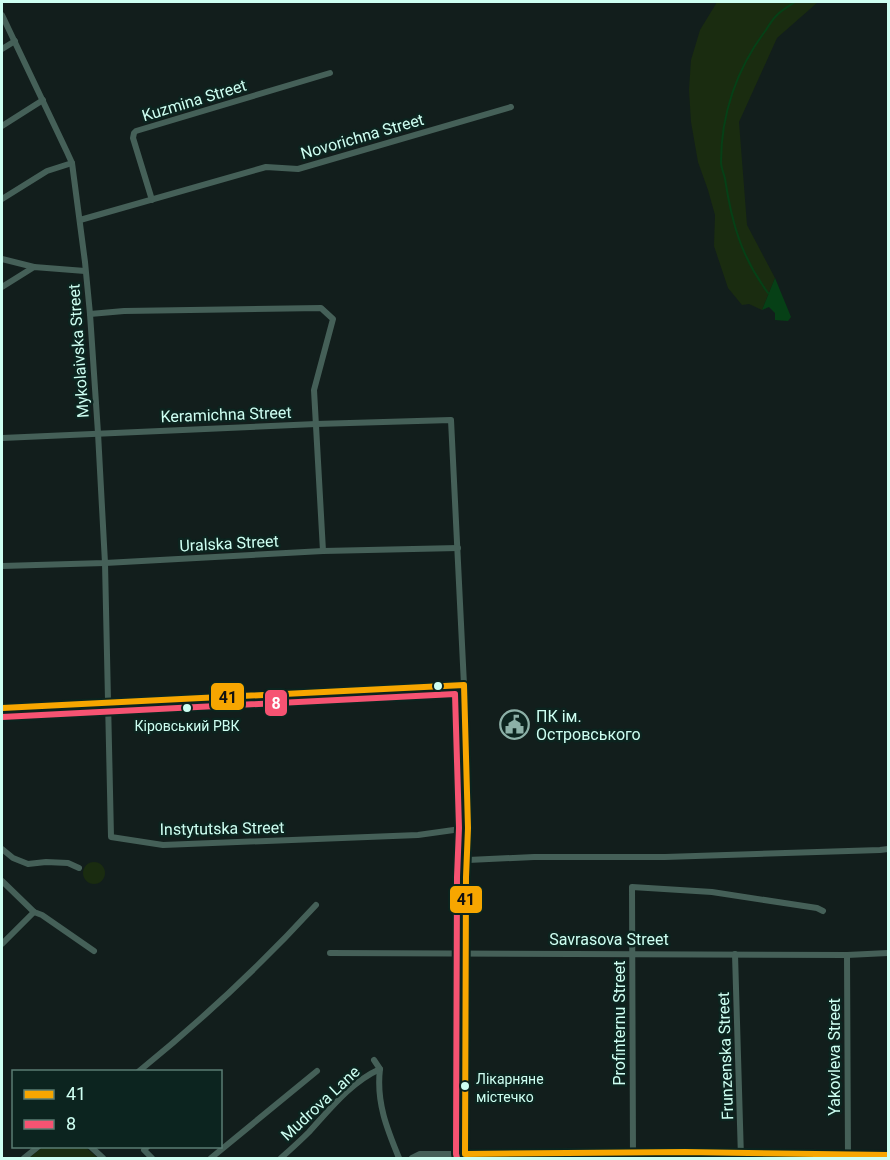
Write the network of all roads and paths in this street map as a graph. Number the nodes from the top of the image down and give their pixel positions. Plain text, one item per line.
1 (2, 15) edge
2 (15, 41) junction
3 (2, 49) edge
4 (330, 73) dead end
5 (44, 100) junction
6 (511, 107) dead end
7 (2, 126) edge
8 (72, 163) junction
9 (2, 199) edge
10 (152, 200) junction
11 (80, 220) junction
12 (2, 259) edge
13 (34, 267) junction
14 (85, 271) junction
15 (2, 287) edge
16 (90, 314) junction
17 (316, 424) junction
18 (98, 433) junction
19 (2, 438) edge
20 (458, 548) junction
21 (323, 552) junction
22 (105, 563) junction
23 (2, 566) edge
24 (464, 685) junction
25 (109, 703) junction
26 (2, 708) edge
27 (468, 828) junction
28 (2, 849) edge
29 (888, 849) edge
30 (468, 860) junction
31 (79, 868) dead end
32 (2, 881) edge
33 (316, 905) dead end
34 (823, 911) dead end
35 (34, 912) junction
36 (2, 944) edge
37 (94, 951) dead end
38 (330, 953) dead end
39 (466, 953) junction
40 (633, 953) junction
41 (888, 953) edge
42 (735, 954) junction
43 (848, 955) junction
44 (374, 1060) dead end
45 (380, 1069) junction
46 (139, 1070) edge
47 (317, 1071) dead end
48 (36, 1148) edge
49 (888, 1155) edge
50 (465, 1156) edge
51 (559, 1156) edge
52 (633, 1156) edge
53 (741, 1156) edge
54 (848, 1156) edge
55 (24, 1158) edge
56 (211, 1158) edge
57 (281, 1158) edge
58 (399, 1158) edge
59 (412, 1158) edge

1 - 2 street, Mykolaivska Street
2 - 3 street
2 - 5 street, Mykolaivska Street
4 - 10 street, Kuzmina Street
5 - 7 street
5 - 8 street, Mykolaivska Street
6 - 10 street, Novorichna Street
8 - 9 street
8 - 11 street, Mykolaivska Street
10 - 11 street, Novorichna Street
11 - 14 street, Mykolaivska Street
12 - 13 street
13 - 14 street
13 - 15 street
14 - 16 street, Mykolaivska Street
16 - 17 street
16 - 18 street, Mykolaivska Street
17 - 18 street, Keramichna Street
17 - 20 street, Keramichna Street
17 - 21 street
18 - 19 street, Keramichna Street
18 - 22 street, Mykolaivska Street
20 - 21 street, Uralska Street
20 - 24 street
21 - 22 street, Uralska Street
22 - 23 street, Uralska Street
22 - 25 street, Mykolaivska Street
24 - 25 main road
24 - 27 main road
25 - 26 main road
25 - 27 street, Instytutska Street
27 - 30 main road
28 - 31 street
29 - 30 street
30 - 39 main road
32 - 35 street
33 - 46 street
34 - 40 street, Profinternu Street
35 - 36 street
35 - 37 street
38 - 39 street, Savrasova Street
39 - 40 street, Savrasova Street
39 - 50 main road
40 - 42 street, Savrasova Street
40 - 52 street, Profinternu Street
41 - 43 street, Savrasova Street
42 - 43 street, Savrasova Street
42 - 53 street, Frunzenska Street
43 - 54 street, Yakovleva Street
44 - 45 street
45 - 57 street, Mudrova Lane
45 - 58 street
47 - 56 street
48 - 55 street
49 - 54 main road
50 - 51 main road
50 - 59 street
51 - 52 main road
52 - 53 main road
53 - 54 main road

